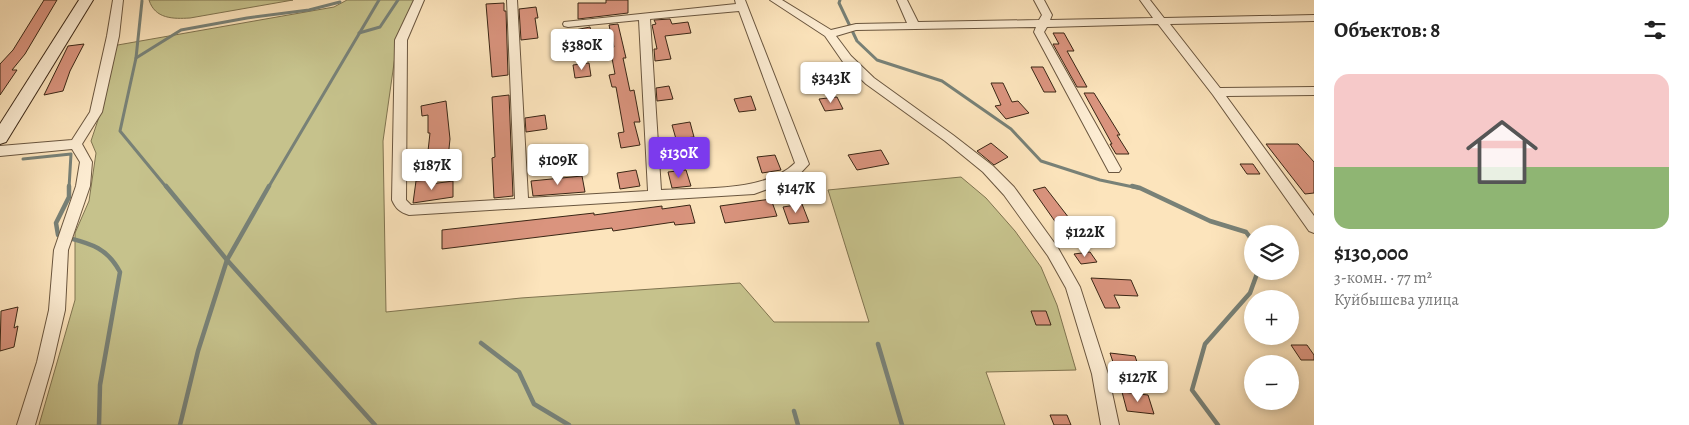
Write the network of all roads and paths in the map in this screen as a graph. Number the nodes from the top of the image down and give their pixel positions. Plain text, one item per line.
1 (86, 0) edge
2 (118, 0) edge
3 (420, 0) edge
4 (512, 0) edge
5 (775, 0) edge
6 (902, 0) edge
7 (1039, 0) edge
8 (1145, 0) edge
9 (741, 3) edge
10 (644, 16) junction
11 (1314, 18) edge
12 (1162, 21) junction
13 (1043, 23) junction
14 (568, 24) dead end
15 (914, 26) junction
16 (829, 34) junction
17 (1314, 91) edge
18 (1217, 92) junction
19 (0, 138) edge
20 (76, 144) junction
21 (0, 151) edge
22 (1114, 169) dead end
23 (655, 196) junction
24 (522, 204) junction
25 (1314, 227) edge
26 (26, 425) edge
27 (1110, 425) edge

1 - 19 street
2 - 20 street
3 - 24 street
4 - 24 street
5 - 16 street
6 - 15 street
7 - 13 street
8 - 12 street
9 - 10 street
9 - 23 street
10 - 14 street
10 - 23 street
11 - 12 street
12 - 13 street
12 - 18 street
13 - 15 street
13 - 22 street
15 - 16 street
16 - 27 street
17 - 18 street
18 - 25 street
20 - 21 street
20 - 26 street
23 - 24 street

